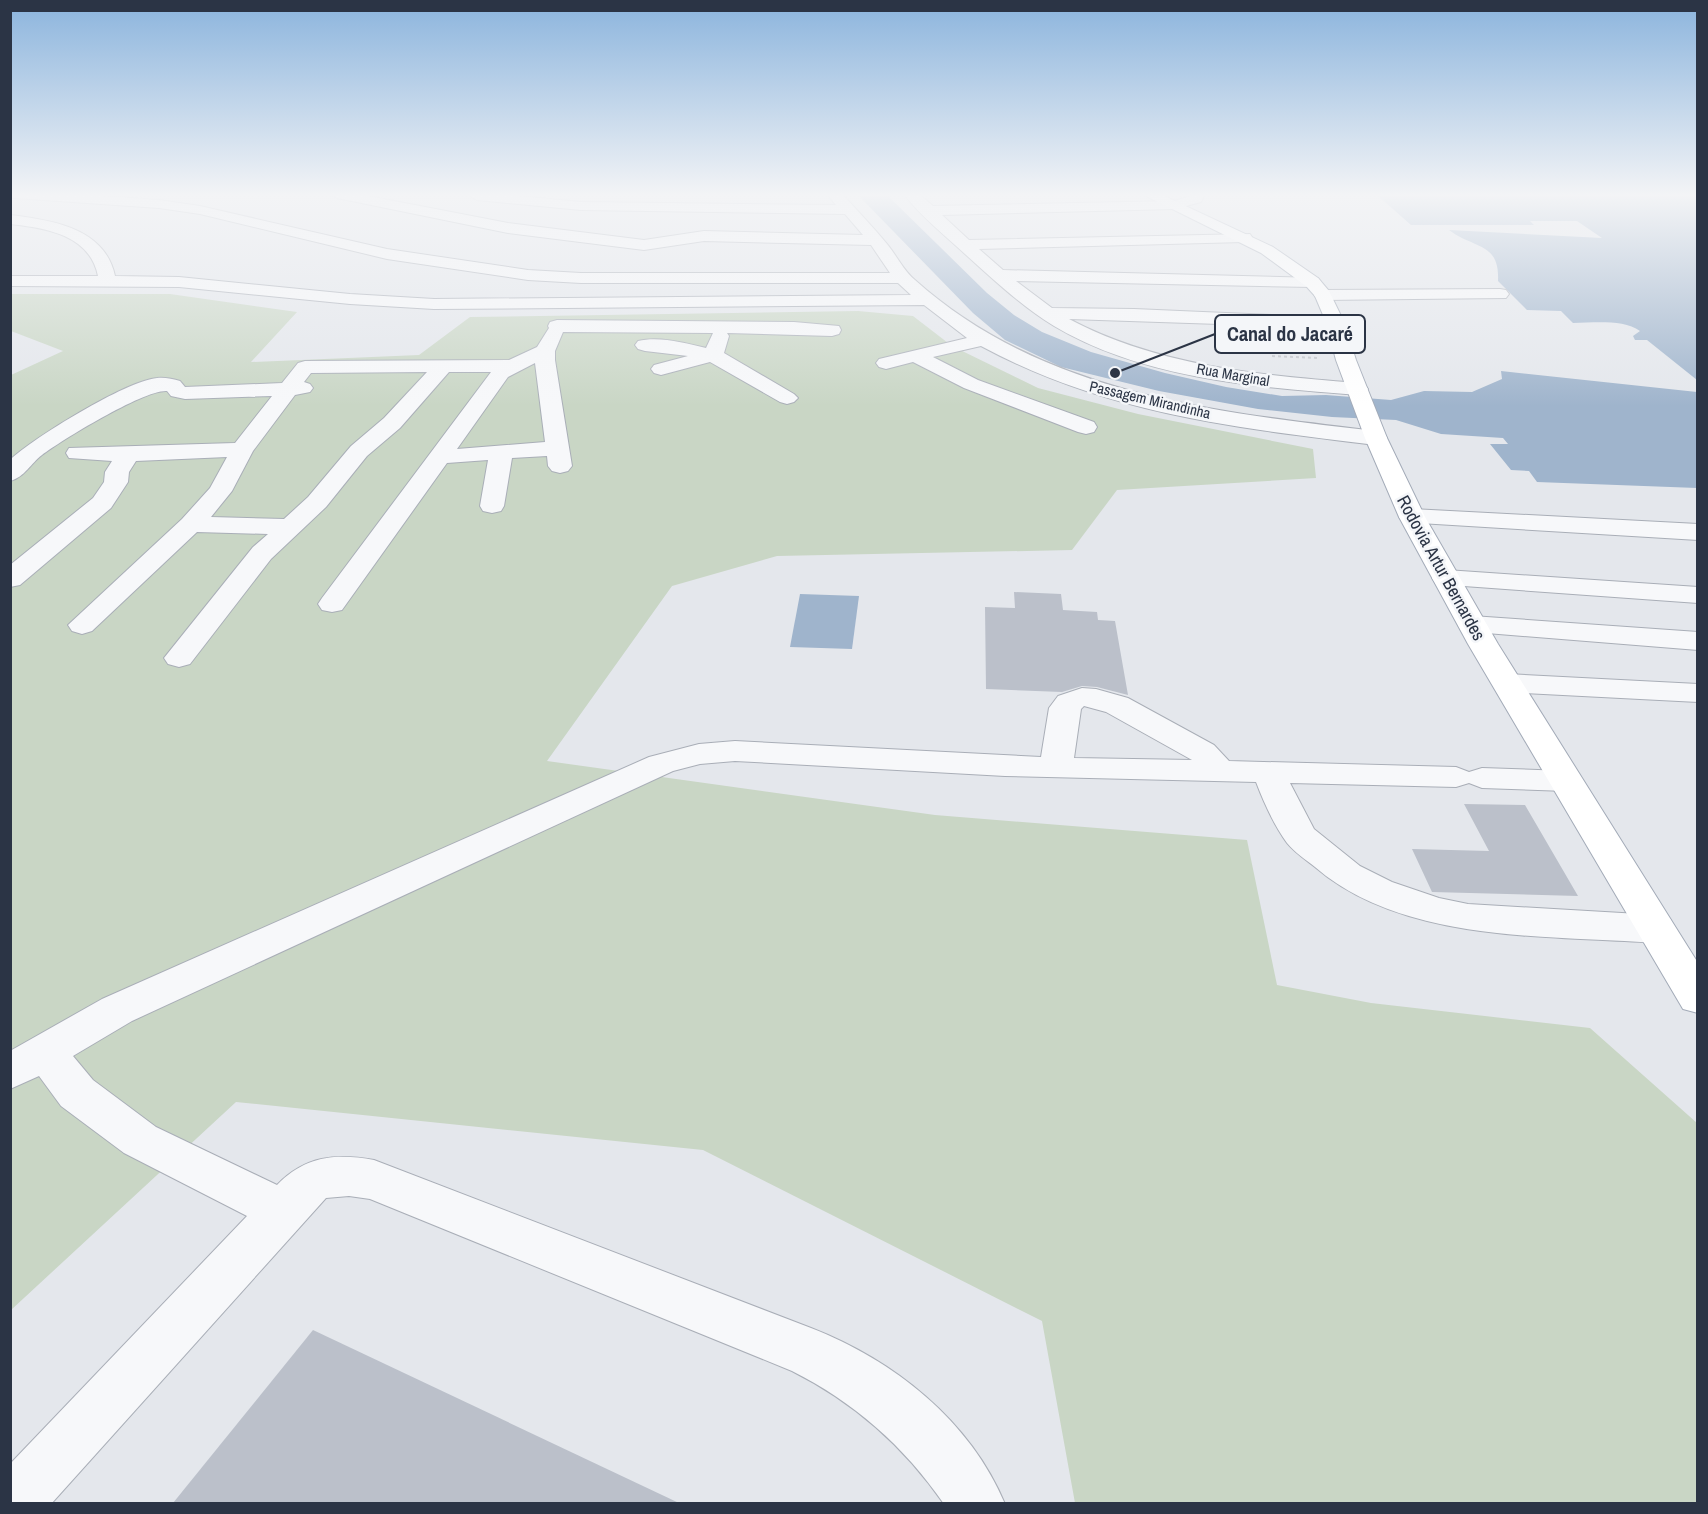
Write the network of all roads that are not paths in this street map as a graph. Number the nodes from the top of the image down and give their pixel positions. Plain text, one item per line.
1 (104, 265) edge
2 (459, 265) edge
3 (893, 265) edge
4 (985, 265) edge
5 (1287, 265) edge
6 (997, 275) junction
7 (902, 278) junction
8 (10, 281) edge
9 (107, 281) junction
10 (1318, 288) junction
11 (1500, 294) dead end
12 (929, 300) junction
13 (727, 302) junction
14 (565, 303) junction
15 (1049, 313) junction
16 (1335, 322) junction
17 (723, 327) junction
18 (832, 330) dead end
19 (551, 340) junction
20 (981, 340) junction
21 (713, 355) junction
22 (915, 356) junction
23 (886, 363) dead end
24 (444, 366) junction
25 (512, 366) junction
26 (661, 369) dead end
27 (291, 388) junction
28 (324, 388) dead end
29 (1359, 391) junction
30 (787, 398) dead end
31 (1086, 427) dead end
32 (1374, 434) junction
33 (242, 450) junction
34 (77, 453) dead end
35 (128, 454) junction
36 (501, 454) junction
37 (440, 457) junction
38 (10, 474) edge
39 (492, 506) dead end
40 (1412, 517) junction
41 (191, 524) junction
42 (289, 527) junction
43 (1698, 532) edge
44 (1446, 578) junction
45 (10, 579) edge
46 (1698, 595) edge
47 (332, 604) dead end
48 (82, 625) dead end
49 (1472, 625) junction
50 (1698, 641) edge
51 (179, 658) dead end
52 (1507, 683) junction
53 (1698, 693) edge
54 (1056, 767) junction
55 (1221, 772) junction
56 (1269, 773) junction
57 (1566, 781) junction
58 (1656, 929) junction
59 (1698, 998) edge
60 (28, 1062) edge
61 (283, 1211) junction
62 (12, 1503) edge
63 (976, 1503) edge

1 - 9 street
2 - 7 street
3 - 7 street, Passagem Mirandinha
4 - 6 street, Rua Marginal
5 - 10 main road
6 - 10 street
6 - 15 street, Rua Marginal
7 - 12 street, Passagem Mirandinha
8 - 9 street
9 - 14 street
10 - 11 street
10 - 16 main road, Rodovia Artur Bernardes
12 - 13 street
12 - 20 street, Passagem Mirandinha
13 - 14 street
13 - 17 street
14 - 19 street
15 - 16 street
15 - 29 street, Rua Marginal
16 - 29 main road, Rodovia Artur Bernardes
17 - 18 street
17 - 19 street
17 - 21 street
19 - 21 street
19 - 25 street
19 - 36 street
20 - 22 street
20 - 32 street, Passagem Mirandinha
21 - 26 street
21 - 30 street
22 - 23 street
22 - 31 street
24 - 25 street
24 - 27 street
24 - 42 street
25 - 37 street
27 - 28 street
27 - 33 street
27 - 38 street
29 - 32 main road, Rodovia Artur Bernardes
32 - 40 main road, Rodovia Artur Bernardes
33 - 35 street
33 - 41 street
34 - 35 street
35 - 45 street
36 - 37 street
36 - 39 street
37 - 47 street
40 - 43 street
40 - 44 main road, Rodovia Artur Bernardes
41 - 42 street
41 - 48 street
42 - 51 street
44 - 46 street
44 - 49 main road, Rodovia Artur Bernardes
49 - 50 street
49 - 52 main road, Rodovia Artur Bernardes
52 - 53 street
52 - 57 main road, Rodovia Artur Bernardes
54 - 55 street
54 - 55 street
54 - 60 street
55 - 56 street
56 - 57 street
56 - 58 street
57 - 58 main road, Rodovia Artur Bernardes
58 - 59 main road, Rodovia Artur Bernardes
60 - 61 street
61 - 62 street
61 - 63 street

